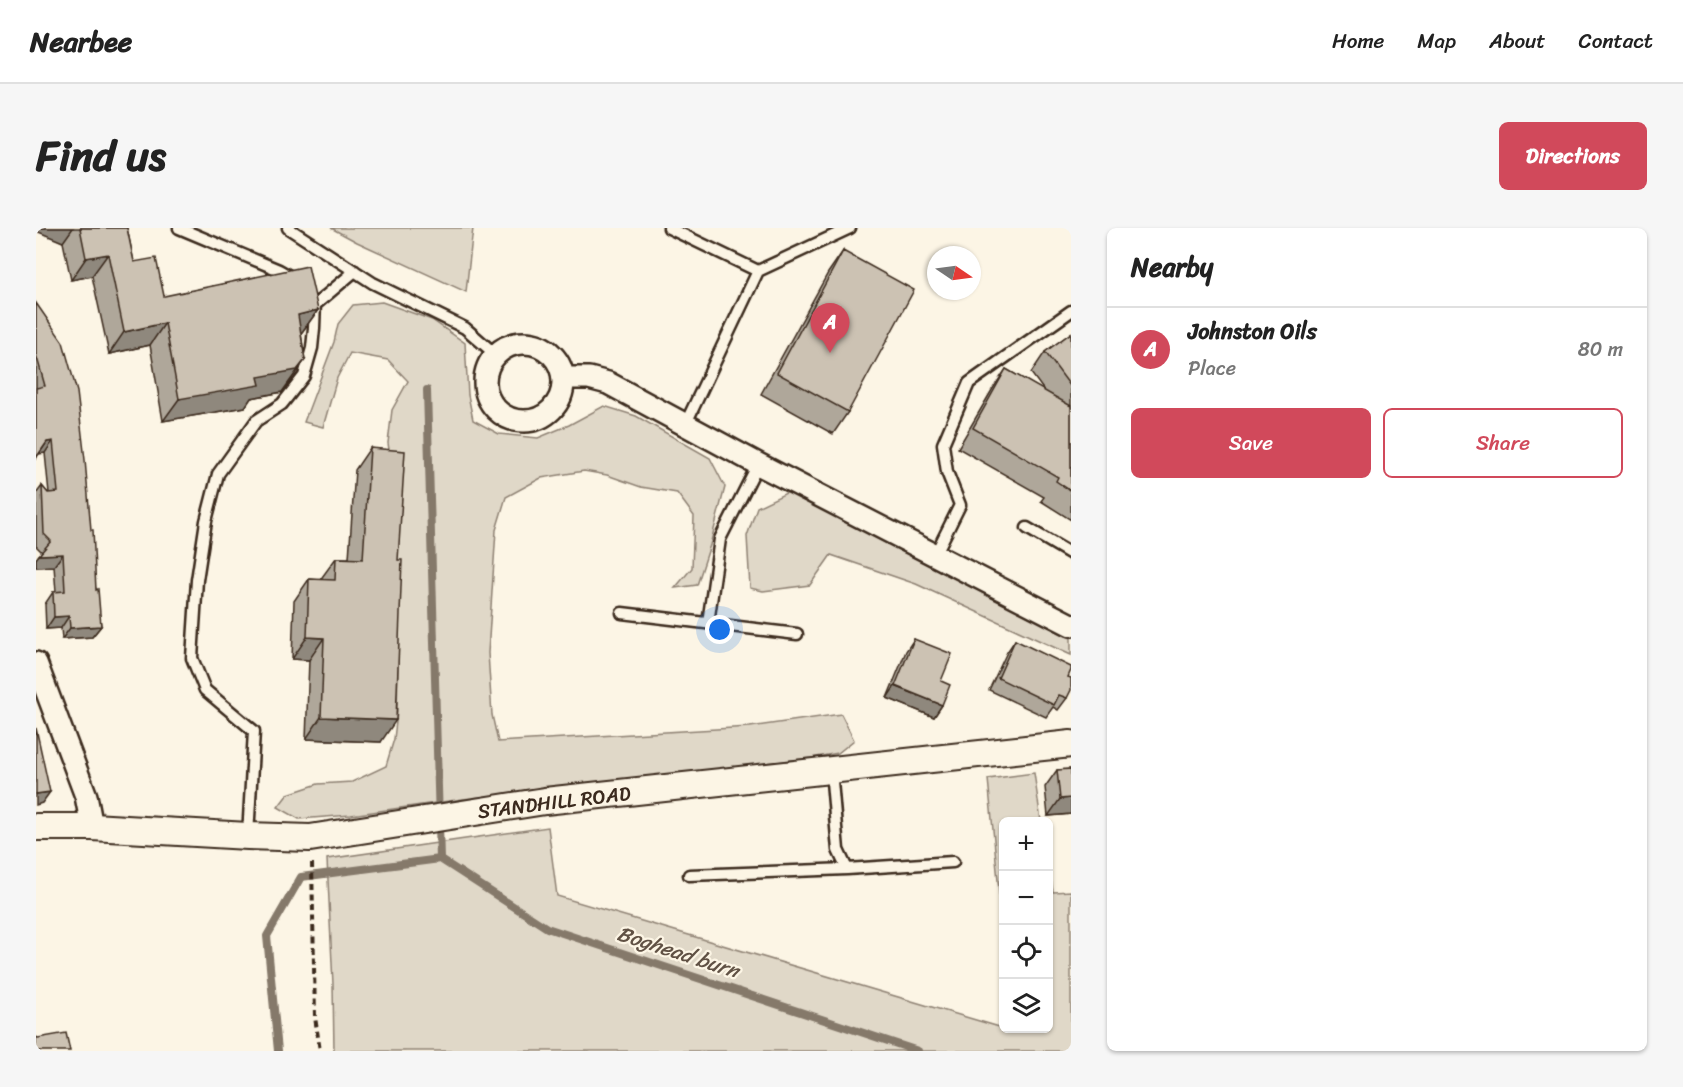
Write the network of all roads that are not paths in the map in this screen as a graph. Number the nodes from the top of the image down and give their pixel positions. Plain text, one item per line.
1 (179, 228) edge
2 (288, 228) edge
3 (669, 228) edge
4 (850, 228) edge
5 (355, 271) junction
6 (758, 271) junction
7 (310, 295) junction
8 (1071, 311) edge
9 (495, 354) junction
10 (562, 378) junction
11 (685, 425) junction
12 (758, 464) junction
13 (1027, 528) dead end
14 (1071, 554) edge
15 (935, 555) junction
16 (622, 613) dead end
17 (708, 623) junction
18 (1071, 625) edge
19 (797, 634) dead end
20 (36, 663) edge
21 (1071, 744) edge
22 (831, 770) junction
23 (36, 827) edge
24 (92, 827) junction
25 (248, 836) junction
26 (953, 862) dead end
27 (847, 869) junction
28 (689, 875) dead end

1 - 7 lane
2 - 5 lane
3 - 6 lane
4 - 6 lane
5 - 7 lane
5 - 9 lane
6 - 11 lane
7 - 25 lane
8 - 15 lane
9 - 10 street
9 - 10 street
10 - 11 street
11 - 12 street
12 - 15 street
12 - 17 lane
13 - 14 lane
15 - 18 street
16 - 17 lane
17 - 19 lane
20 - 24 street
21 - 22 street, STANDHILL ROAD
22 - 25 street, STANDHILL ROAD
22 - 27 lane
23 - 24 street, STANDHILL ROAD
24 - 25 street, STANDHILL ROAD
26 - 27 lane
27 - 28 lane

